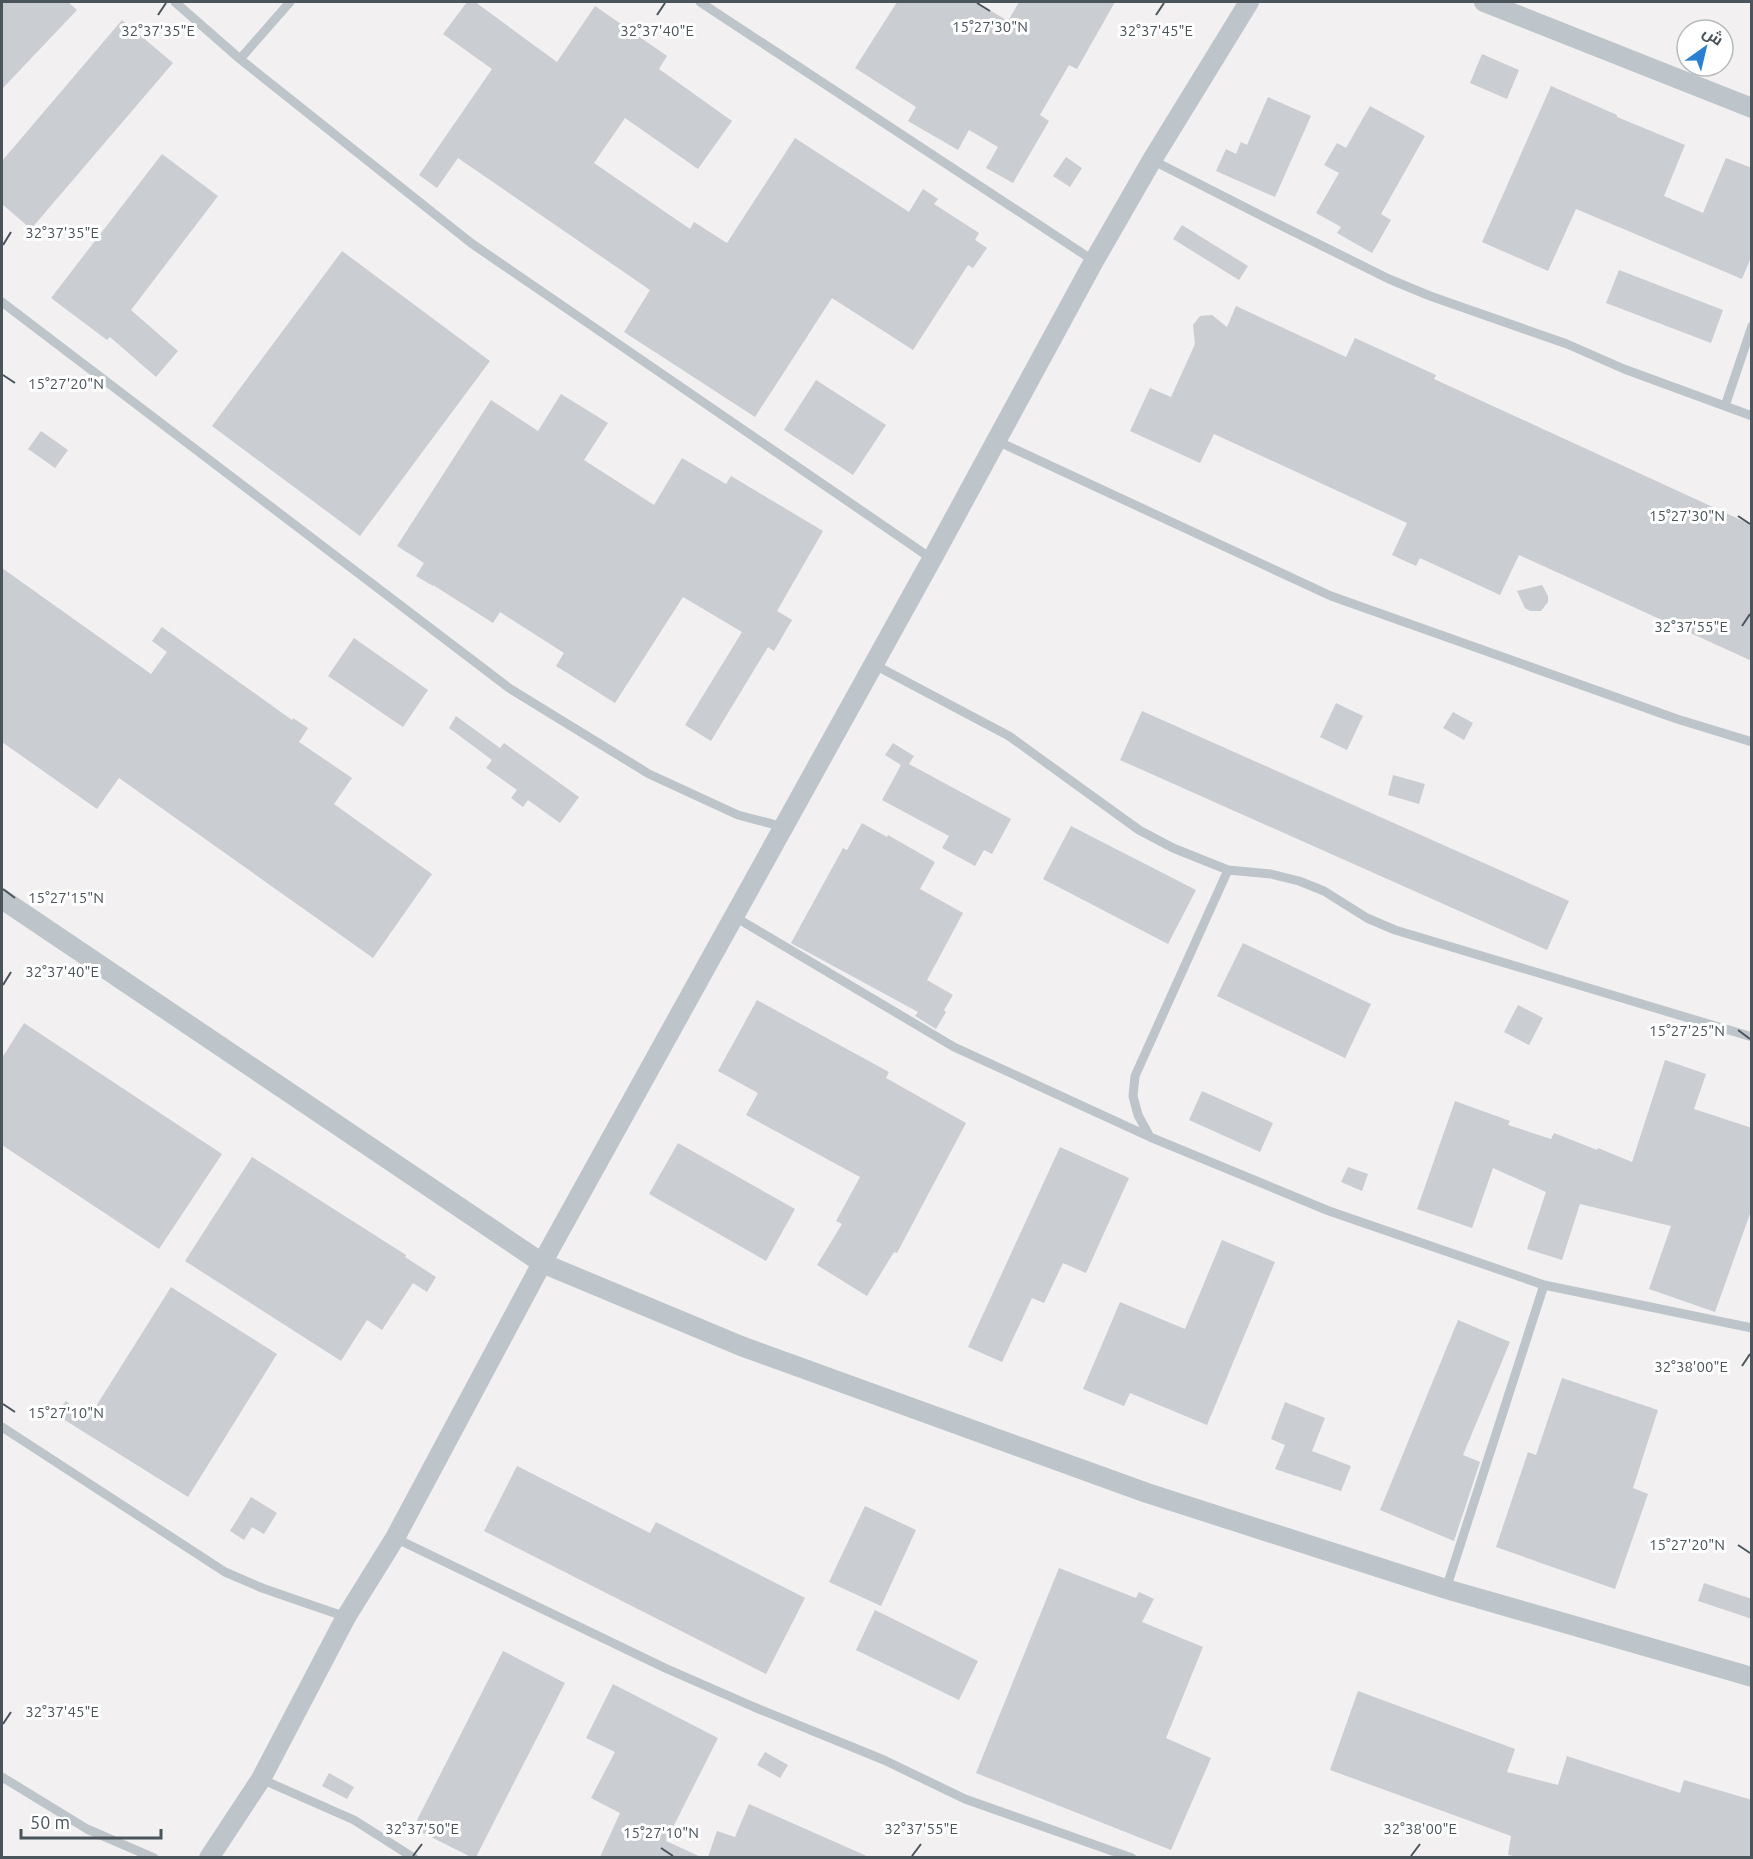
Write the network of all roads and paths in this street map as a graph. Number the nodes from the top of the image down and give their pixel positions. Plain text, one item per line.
1 (175, 2) edge
2 (290, 2) edge
3 (700, 2) edge
4 (1249, 2) edge
5 (1484, 2) edge
6 (240, 59) junction
7 (1752, 108) edge
8 (1152, 160) junction
9 (1094, 261) junction
10 (2, 302) edge
11 (1752, 326) edge
12 (1725, 406) junction
13 (1752, 416) edge
14 (995, 440) junction
15 (932, 559) junction
16 (873, 664) junction
17 (1752, 742) edge
18 (784, 827) junction
19 (1228, 870) junction
20 (2, 899) edge
21 (735, 917) junction
22 (1752, 1037) edge
23 (1150, 1137) junction
24 (542, 1263) junction
25 (1544, 1285) junction
26 (1752, 1329) edge
27 (2, 1427) edge
28 (395, 1538) junction
29 (1446, 1589) junction
30 (346, 1617) junction
31 (1752, 1677) edge
32 (2, 1777) edge
33 (261, 1779) junction
34 (154, 1857) edge
35 (209, 1857) edge
36 (414, 1857) edge
37 (1132, 1857) edge

1 - 6 lane
2 - 6 lane
3 - 9 lane
4 - 8 street
5 - 7 street
6 - 15 lane
8 - 9 street
8 - 12 lane
9 - 14 street
10 - 18 lane
11 - 12 lane
12 - 13 lane
14 - 15 street
14 - 17 lane
15 - 16 street
16 - 18 street
16 - 19 lane
18 - 21 street
19 - 22 lane
19 - 23 lane
20 - 24 street
21 - 23 lane
21 - 24 street
23 - 25 lane
24 - 28 street
24 - 29 street
25 - 26 lane
25 - 29 lane
27 - 30 lane
28 - 30 street
28 - 37 lane
29 - 31 street
30 - 33 street
32 - 34 lane
33 - 35 street
33 - 36 lane

